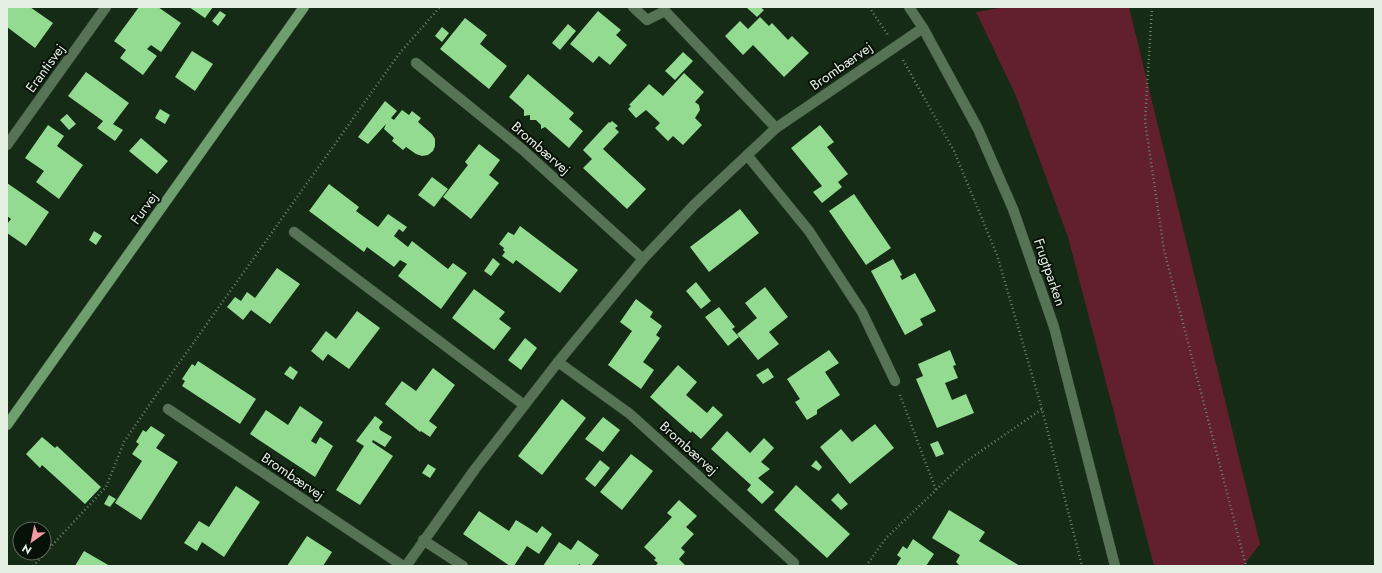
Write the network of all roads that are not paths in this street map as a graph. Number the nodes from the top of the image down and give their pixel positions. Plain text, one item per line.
1 (106, 7) edge
2 (304, 7) edge
3 (633, 7) edge
4 (909, 7) edge
5 (923, 28) junction
6 (416, 64) dead end
7 (776, 128) junction
8 (7, 145) edge
9 (747, 155) junction
10 (294, 232) dead end
11 (643, 259) junction
12 (558, 362) junction
13 (895, 381) road end
14 (524, 405) junction
15 (168, 409) dead end
16 (7, 425) edge
17 (423, 540) junction
18 (794, 563) dead end
19 (405, 566) edge
20 (462, 566) edge
21 (1115, 566) edge

1 - 8 street, Erantisvej
2 - 16 main road, Furvej
3 - 7 street
4 - 5 street, Frugtparken
5 - 7 street, Brombærvej
5 - 21 street, Frugtparken
6 - 11 street, Brombærvej
7 - 9 street, Brombærvej
9 - 11 street, Brombærvej
9 - 13 street
10 - 14 street
11 - 12 street, Brombærvej
12 - 14 street, Brombærvej
12 - 18 street, Brombærvej
14 - 17 street, Brombærvej
15 - 19 street, Brombærvej
17 - 19 street, Brombærvej
17 - 20 street

